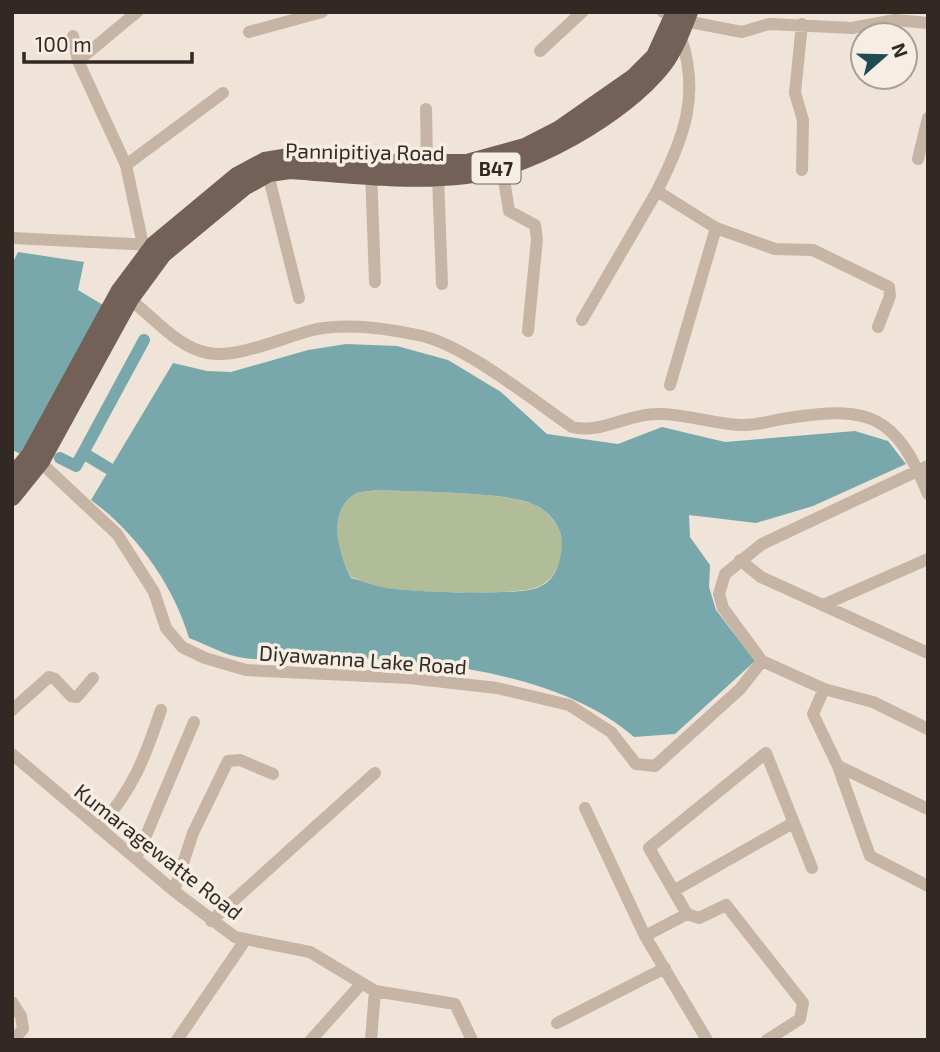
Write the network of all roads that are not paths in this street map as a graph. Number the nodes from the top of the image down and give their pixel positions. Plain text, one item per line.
1 (137, 12) edge
2 (321, 12) edge
3 (582, 12) edge
4 (677, 20) edge
5 (928, 23) edge
6 (802, 24) junction
7 (248, 32) dead end
8 (72, 36) dead end
9 (540, 51) dead end
10 (78, 61) junction
11 (223, 93) dead end
12 (426, 109) dead end
13 (928, 118) edge
14 (918, 159) dead end
15 (126, 165) junction
16 (267, 167) junction
17 (502, 167) junction
18 (371, 169) junction
19 (433, 170) junction
20 (802, 170) dead end
21 (657, 191) junction
22 (716, 228) junction
23 (12, 238) edge
24 (154, 248) junction
25 (375, 282) dead end
26 (442, 284) dead end
27 (125, 295) junction
28 (299, 298) dead end
29 (583, 320) dead end
30 (878, 327) dead end
31 (528, 331) dead end
32 (670, 385) dead end
33 (36, 458) junction
34 (923, 468) edge
35 (12, 477) edge
36 (928, 494) edge
37 (12, 497) edge
38 (928, 559) edge
39 (740, 560) junction
40 (823, 605) junction
41 (928, 653) edge
42 (762, 661) junction
43 (93, 678) dead end
44 (824, 689) junction
45 (12, 710) edge
46 (161, 710) dead end
47 (194, 722) dead end
48 (928, 729) edge
49 (12, 754) edge
50 (838, 766) junction
51 (375, 773) dead end
52 (273, 774) dead end
53 (585, 808) dead end
54 (928, 809) edge
55 (793, 823) junction
56 (99, 828) junction
57 (136, 859) junction
58 (812, 868) dead end
59 (928, 886) edge
60 (675, 890) junction
61 (174, 891) junction
62 (687, 914) junction
63 (211, 920) junction
64 (645, 936) junction
65 (246, 939) junction
66 (665, 968) junction
67 (362, 983) junction
68 (375, 990) junction
69 (12, 1002) edge
70 (557, 1023) dead end
71 (13, 1040) edge
72 (177, 1040) edge
73 (311, 1040) edge
74 (370, 1040) edge
75 (472, 1040) edge
76 (707, 1040) edge
77 (768, 1040) edge

1 - 10 street
2 - 7 street
3 - 9 street
4 - 6 street
4 - 17 main road, Pannipitiya Road / B47
4 - 19 main road, Pannipitiya Road / B47
4 - 21 street
5 - 6 street
6 - 20 street
8 - 10 street
10 - 15 street
11 - 15 street
12 - 19 street
13 - 14 street
15 - 24 street
16 - 18 main road, Pannipitiya Road / B47
16 - 24 main road, Pannipitiya Road / B47
16 - 28 street
17 - 19 main road, Pannipitiya Road / B47
17 - 31 street
18 - 19 main road, Pannipitiya Road / B47
18 - 25 street
19 - 26 street
21 - 22 street
21 - 29 street
22 - 30 street
22 - 32 street
23 - 24 street
24 - 27 main road, Pannipitiya Road / B47
27 - 33 main road, Pannipitiya Road / B47
27 - 34 street
33 - 35 main road, Pannipitiya Road / B47
33 - 37 main road, Pannipitiya Road / B47
33 - 42 street, Diyawanna Lake Road
34 - 36 street
34 - 39 street
38 - 40 street
39 - 40 street
39 - 42 street
40 - 41 street
42 - 44 street
43 - 45 street
44 - 48 street
44 - 50 street
46 - 56 street
47 - 57 street
49 - 56 street, Kumaragewatte Road
50 - 54 street
50 - 59 street
51 - 63 street
52 - 61 street
53 - 64 street
55 - 58 street
55 - 60 street
55 - 60 street
56 - 57 street, Kumaragewatte Road
57 - 61 street, Kumaragewatte Road
60 - 62 street
61 - 63 street, Kumaragewatte Road
62 - 64 street
62 - 77 street
63 - 65 street, Kumaragewatte Road
64 - 66 street
65 - 67 street, Kumaragewatte Road
65 - 72 street
66 - 70 street
66 - 76 street
67 - 68 street, Kumaragewatte Road
67 - 73 street
68 - 74 street
68 - 75 street, Kumaragewatte Road
69 - 71 street

